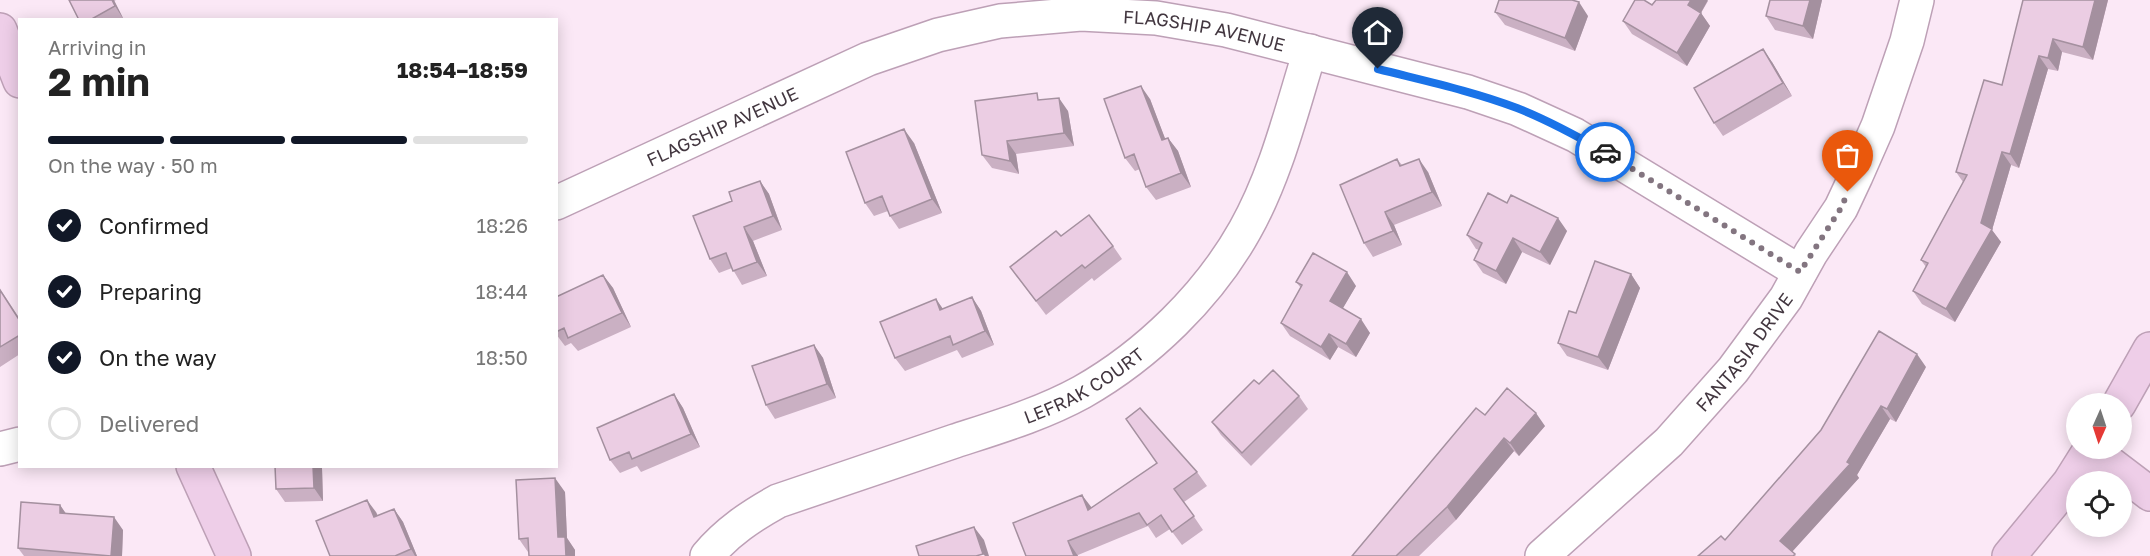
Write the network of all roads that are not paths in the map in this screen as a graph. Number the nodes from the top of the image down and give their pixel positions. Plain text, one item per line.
1 (1917, 0) edge
2 (0, 30) edge
3 (1311, 51) junction
4 (18, 76) edge
5 (558, 202) edge
6 (1800, 272) junction
7 (2150, 349) edge
8 (2125, 393) edge
9 (18, 444) edge
10 (0, 448) edge
11 (2085, 459) edge
12 (2104, 459) edge
13 (194, 468) edge
14 (2150, 494) edge
15 (234, 556) edge
16 (707, 556) edge
17 (1542, 556) edge
18 (2009, 556) edge

1 - 6 street, FANTASIA DRIVE
2 - 4 street
3 - 5 street, FLAGSHIP AVENUE
3 - 6 street, FLAGSHIP AVENUE
3 - 16 street, LEFRAK COURT
6 - 17 street, FANTASIA DRIVE
7 - 8 street
9 - 10 street
11 - 18 street
12 - 14 street
13 - 15 street

